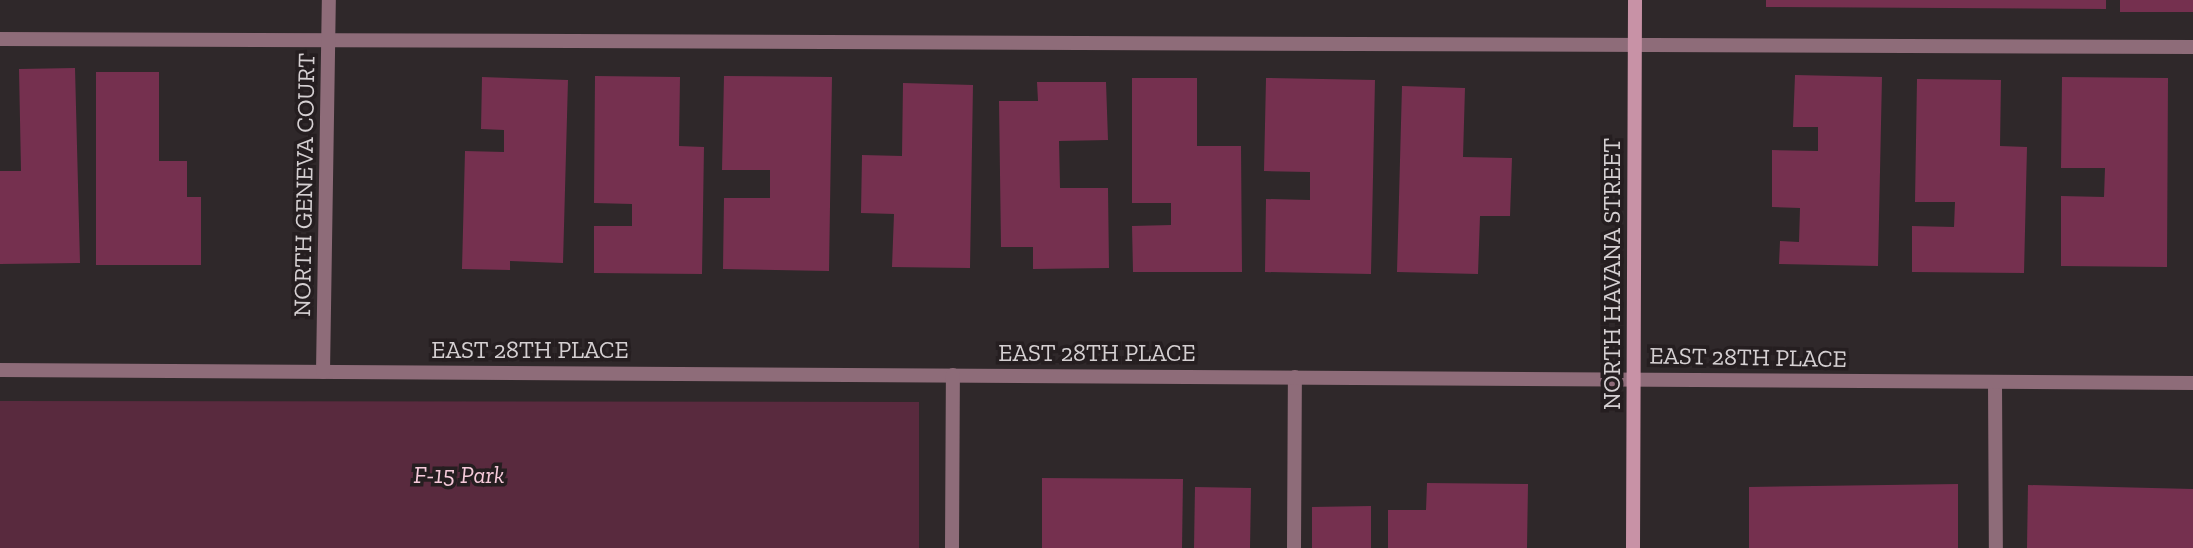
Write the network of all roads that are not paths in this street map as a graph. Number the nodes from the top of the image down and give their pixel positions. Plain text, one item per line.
1 (329, 0) edge
2 (1634, 0) edge
3 (0, 39) edge
4 (329, 40) junction
5 (1634, 45) junction
6 (2193, 47) edge
7 (0, 370) edge
8 (323, 372) junction
9 (953, 375) junction
10 (1295, 377) junction
11 (1636, 379) junction
12 (1995, 383) junction
13 (2193, 383) edge
14 (952, 548) edge
15 (1294, 548) edge
16 (1633, 548) edge
17 (1996, 548) edge

1 - 4 street, NORTH GENEVA COURT
2 - 5 street, NORTH HAVANA STREET
3 - 4 street
4 - 5 street
4 - 8 street, NORTH GENEVA COURT
5 - 6 street
5 - 11 street, NORTH HAVANA STREET
7 - 8 street, EAST 28TH PLACE
8 - 9 street, EAST 28TH PLACE
9 - 10 street, EAST 28TH PLACE
9 - 14 street
10 - 11 street, EAST 28TH PLACE
10 - 15 street
11 - 12 street, EAST 28TH PLACE
11 - 16 street, NORTH HAVANA STREET
12 - 13 street, EAST 28TH PLACE
12 - 17 street

